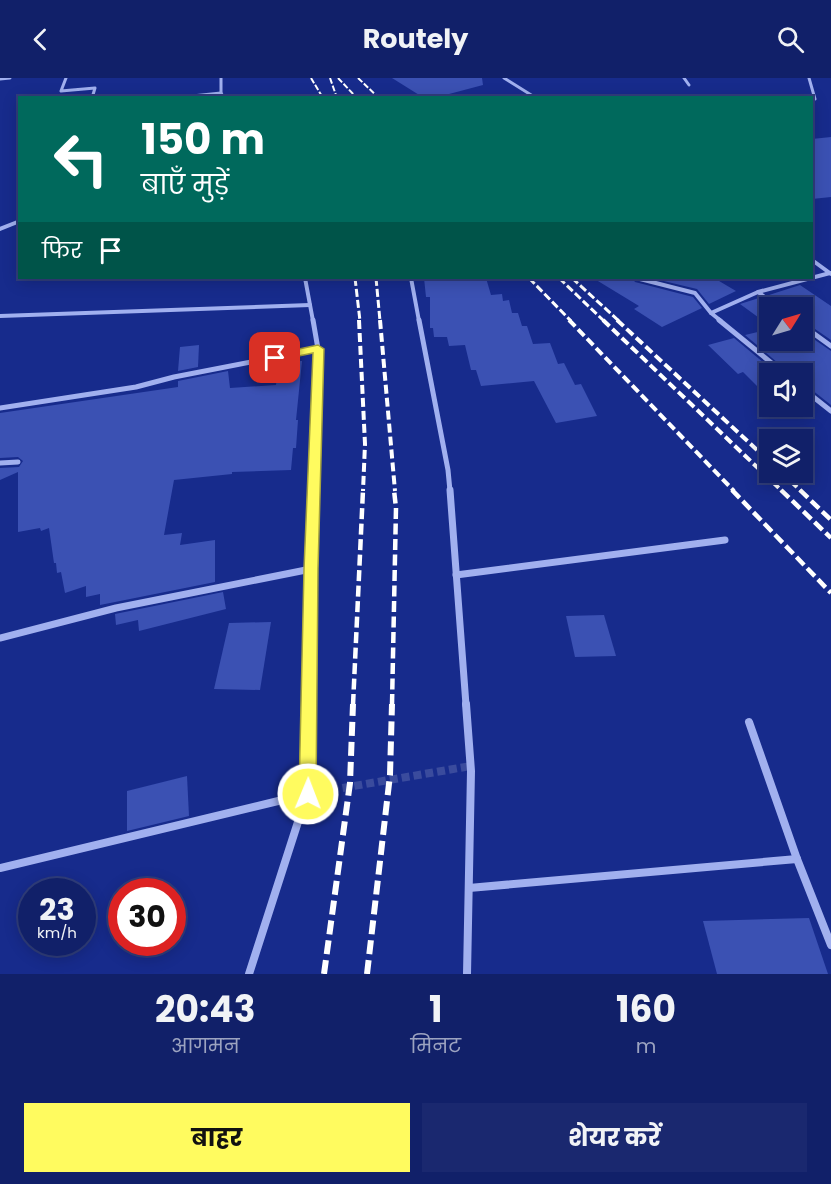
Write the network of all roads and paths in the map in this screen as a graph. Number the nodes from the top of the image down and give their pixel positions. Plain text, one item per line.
1 (10, 78) edge
2 (66, 78) edge
3 (221, 78) edge
4 (504, 78) edge
5 (684, 78) edge
6 (809, 78) edge
7 (0, 79) edge
8 (689, 84) dead end
9 (221, 93) junction
10 (93, 96) edge
11 (192, 96) edge
12 (223, 96) edge
13 (533, 96) edge
14 (815, 99) dead end
15 (18, 222) edge
16 (0, 229) edge
17 (813, 261) edge
18 (831, 273) edge
19 (813, 278) edge
20 (305, 279) edge
21 (411, 279) edge
22 (639, 279) edge
23 (808, 279) edge
24 (758, 292) junction
25 (764, 297) edge
26 (310, 305) junction
27 (711, 313) junction
28 (0, 316) edge
29 (813, 333) edge
30 (831, 346) edge
31 (318, 349) junction
32 (772, 363) edge
33 (813, 397) edge
34 (0, 408) edge
35 (831, 411) edge
36 (18, 462) dead end
37 (0, 463) edge
38 (725, 540) dead end
39 (311, 569) junction
40 (456, 574) junction
41 (0, 638) edge
42 (749, 722) dead end
43 (308, 794) junction
44 (797, 859) junction
45 (0, 868) edge
46 (469, 888) junction
47 (831, 945) edge
48 (249, 974) edge
49 (467, 974) edge

1 - 7 street
2 - 10 street
3 - 9 street
4 - 13 street
5 - 8 street
6 - 14 street
9 - 11 street
9 - 12 street
15 - 16 street
17 - 18 street
18 - 19 street
20 - 26 street
21 - 40 street
22 - 27 street
23 - 24 street
24 - 25 street
24 - 27 street
26 - 28 street
26 - 31 street
27 - 32 street
29 - 30 street
31 - 34 street
31 - 39 street
33 - 35 street
36 - 37 street
38 - 40 street
39 - 41 street
39 - 43 street
40 - 46 street
42 - 44 street
43 - 45 street
43 - 48 street
44 - 46 street
44 - 47 street
46 - 49 street

